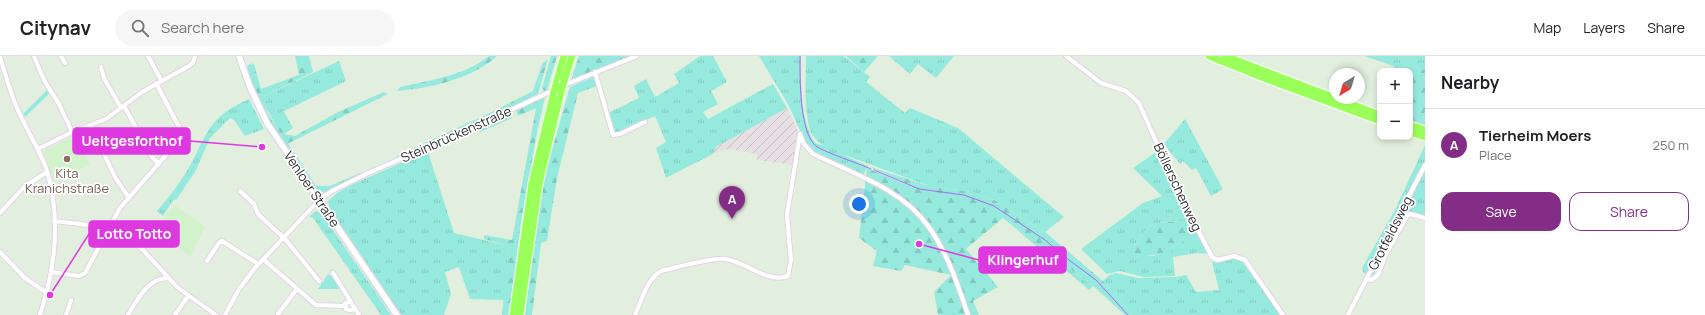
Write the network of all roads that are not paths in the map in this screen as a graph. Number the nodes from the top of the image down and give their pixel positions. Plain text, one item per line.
1 (0, 56) edge
2 (34, 56) edge
3 (61, 56) edge
4 (148, 56) edge
5 (195, 56) edge
6 (240, 56) edge
7 (564, 56) edge
8 (572, 56) edge
9 (637, 56) edge
10 (1066, 56) edge
11 (1209, 56) edge
12 (1224, 56) edge
13 (65, 63) dead end
14 (1, 65) edge
15 (101, 67) dead end
16 (595, 72) junction
17 (161, 80) junction
18 (156, 83) junction
19 (122, 107) junction
20 (1377, 114) edge
21 (1377, 120) edge
22 (645, 122) dead end
23 (92, 126) junction
24 (1413, 126) edge
25 (1425, 130) edge
26 (72, 132) junction
27 (1413, 133) edge
28 (1425, 137) edge
29 (38, 148) junction
30 (159, 164) junction
31 (1425, 165) edge
32 (47, 172) junction
33 (240, 191) dead end
34 (129, 198) junction
35 (319, 200) junction
36 (0, 213) edge
37 (1425, 218) edge
38 (54, 220) junction
39 (108, 230) junction
40 (283, 238) junction
41 (0, 252) edge
42 (263, 259) junction
43 (207, 261) dead end
44 (258, 264) junction
45 (51, 272) junction
46 (333, 273) dead end
47 (168, 278) junction
48 (1366, 280) junction
49 (319, 281) dead end
50 (297, 289) junction
51 (47, 293) junction
52 (188, 296) junction
53 (71, 300) dead end
54 (350, 301) junction
55 (345, 306) junction
56 (355, 309) junction
57 (278, 314) edge
58 (40, 315) edge
59 (66, 315) edge
60 (128, 315) edge
61 (176, 315) edge
62 (216, 315) edge
63 (225, 315) edge
64 (359, 315) edge
65 (397, 315) edge
66 (513, 315) edge
67 (520, 315) edge
68 (635, 315) edge
69 (968, 315) edge
70 (1283, 315) edge
71 (1348, 315) edge

1 - 14 street
2 - 26 street
3 - 13 street
4 - 17 street
5 - 17 street
6 - 35 main road, Venloer Straße
7 - 66 highway, bridge
8 - 67 highway, bridge
9 - 16 street, Steinbrückenstraße
10 - 70 street, Böllerschenweg
11 - 21 highway
12 - 20 highway
14 - 29 street
15 - 19 street
16 - 22 street
16 - 35 street, Steinbrückenstraße
17 - 18 street
18 - 19 street
18 - 30 street
19 - 23 street
19 - 30 street
23 - 26 street
23 - 34 street
24 - 25 highway
26 - 29 street
27 - 28 highway
29 - 32 street
30 - 34 street
31 - 48 street, Grotfeldsweg
32 - 36 street
32 - 38 street
33 - 40 street
34 - 39 street
35 - 40 street, Steinbrückenstraße
35 - 65 main road, Venloer Straße
37 - 48 street, Grotfeldsweg
38 - 39 street
38 - 45 street
39 - 45 street
39 - 47 street
40 - 42 street, Steinbrückenstraße
40 - 49 street
41 - 51 street
42 - 44 street, Steinbrückenstraße
42 - 50 street
43 - 44 street
44 - 63 street, Steinbrückenstraße
45 - 51 street
46 - 54 street
47 - 52 street
47 - 60 street
48 - 71 street, Grotfeldsweg
50 - 55 street
50 - 57 street
51 - 58 street
52 - 61 street
52 - 62 street
53 - 59 street
54 - 55 street
54 - 56 street
55 - 56 street
56 - 64 street
68 - 69 street

